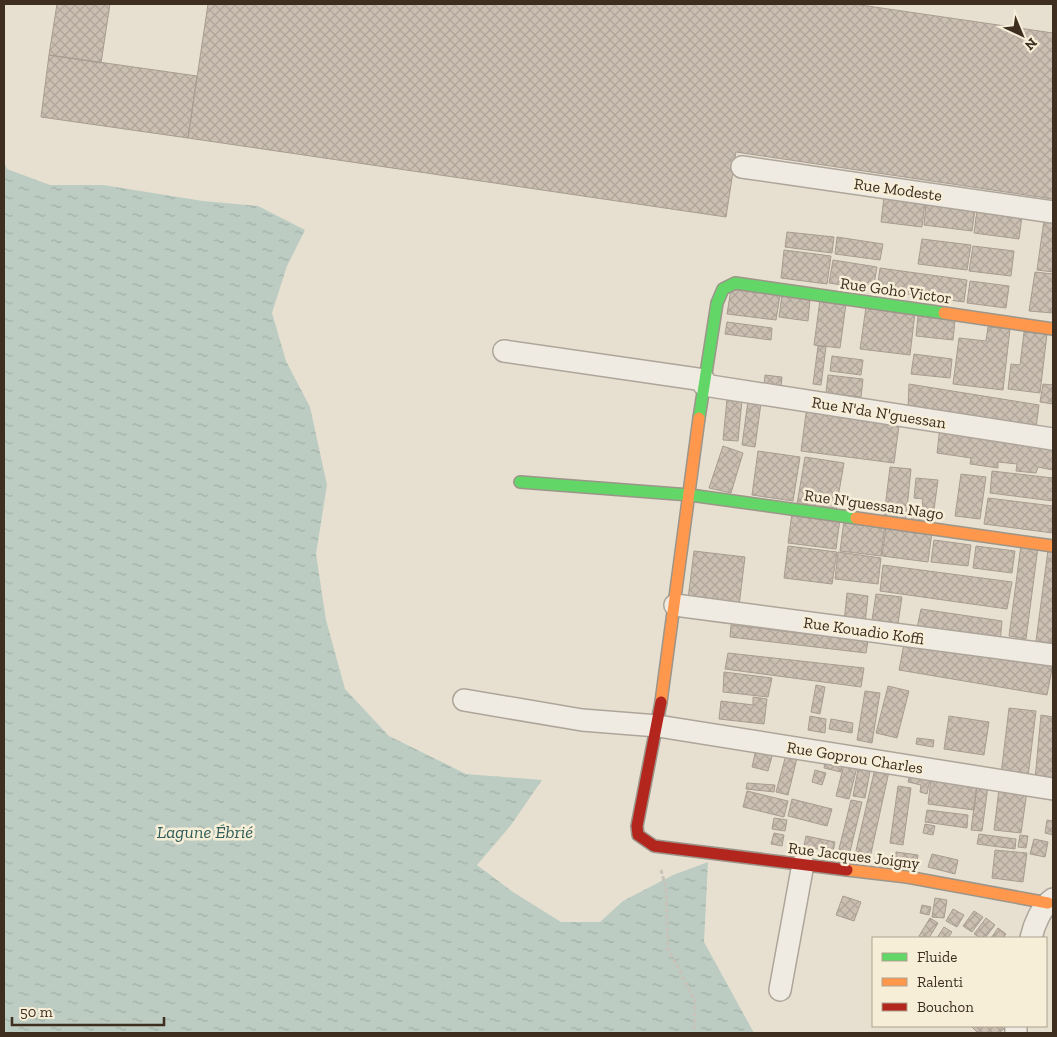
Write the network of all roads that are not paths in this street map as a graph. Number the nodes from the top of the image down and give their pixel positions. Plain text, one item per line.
1 (742, 167) dead end
2 (1053, 212) edge
3 (1053, 329) edge
4 (504, 351) dead end
5 (704, 382) junction
6 (1053, 439) edge
7 (520, 482) dead end
8 (690, 495) junction
9 (1053, 546) edge
10 (675, 604) junction
11 (1053, 655) edge
12 (464, 700) dead end
13 (658, 726) junction
14 (1053, 789) edge
15 (803, 864) junction
16 (1050, 901) edge
17 (1030, 937) edge
18 (780, 990) dead end

1 - 2 street, Rue Modeste
3 - 5 street, Rue Goho Victor
4 - 5 street, Rue N'da N'guessan
5 - 6 street, Rue N'da N'guessan
5 - 8 street
7 - 8 street, Rue N'guessan Nago
8 - 9 street, Rue N'guessan Nago
8 - 10 street
10 - 11 street, Rue Kouadio Koffi
10 - 13 street
12 - 13 street, Rue Goprou Charles
13 - 14 street, Rue Goprou Charles
13 - 15 street, Rue Jacques Joigny
15 - 16 street, Rue Jacques Joigny
15 - 18 street
16 - 17 street

